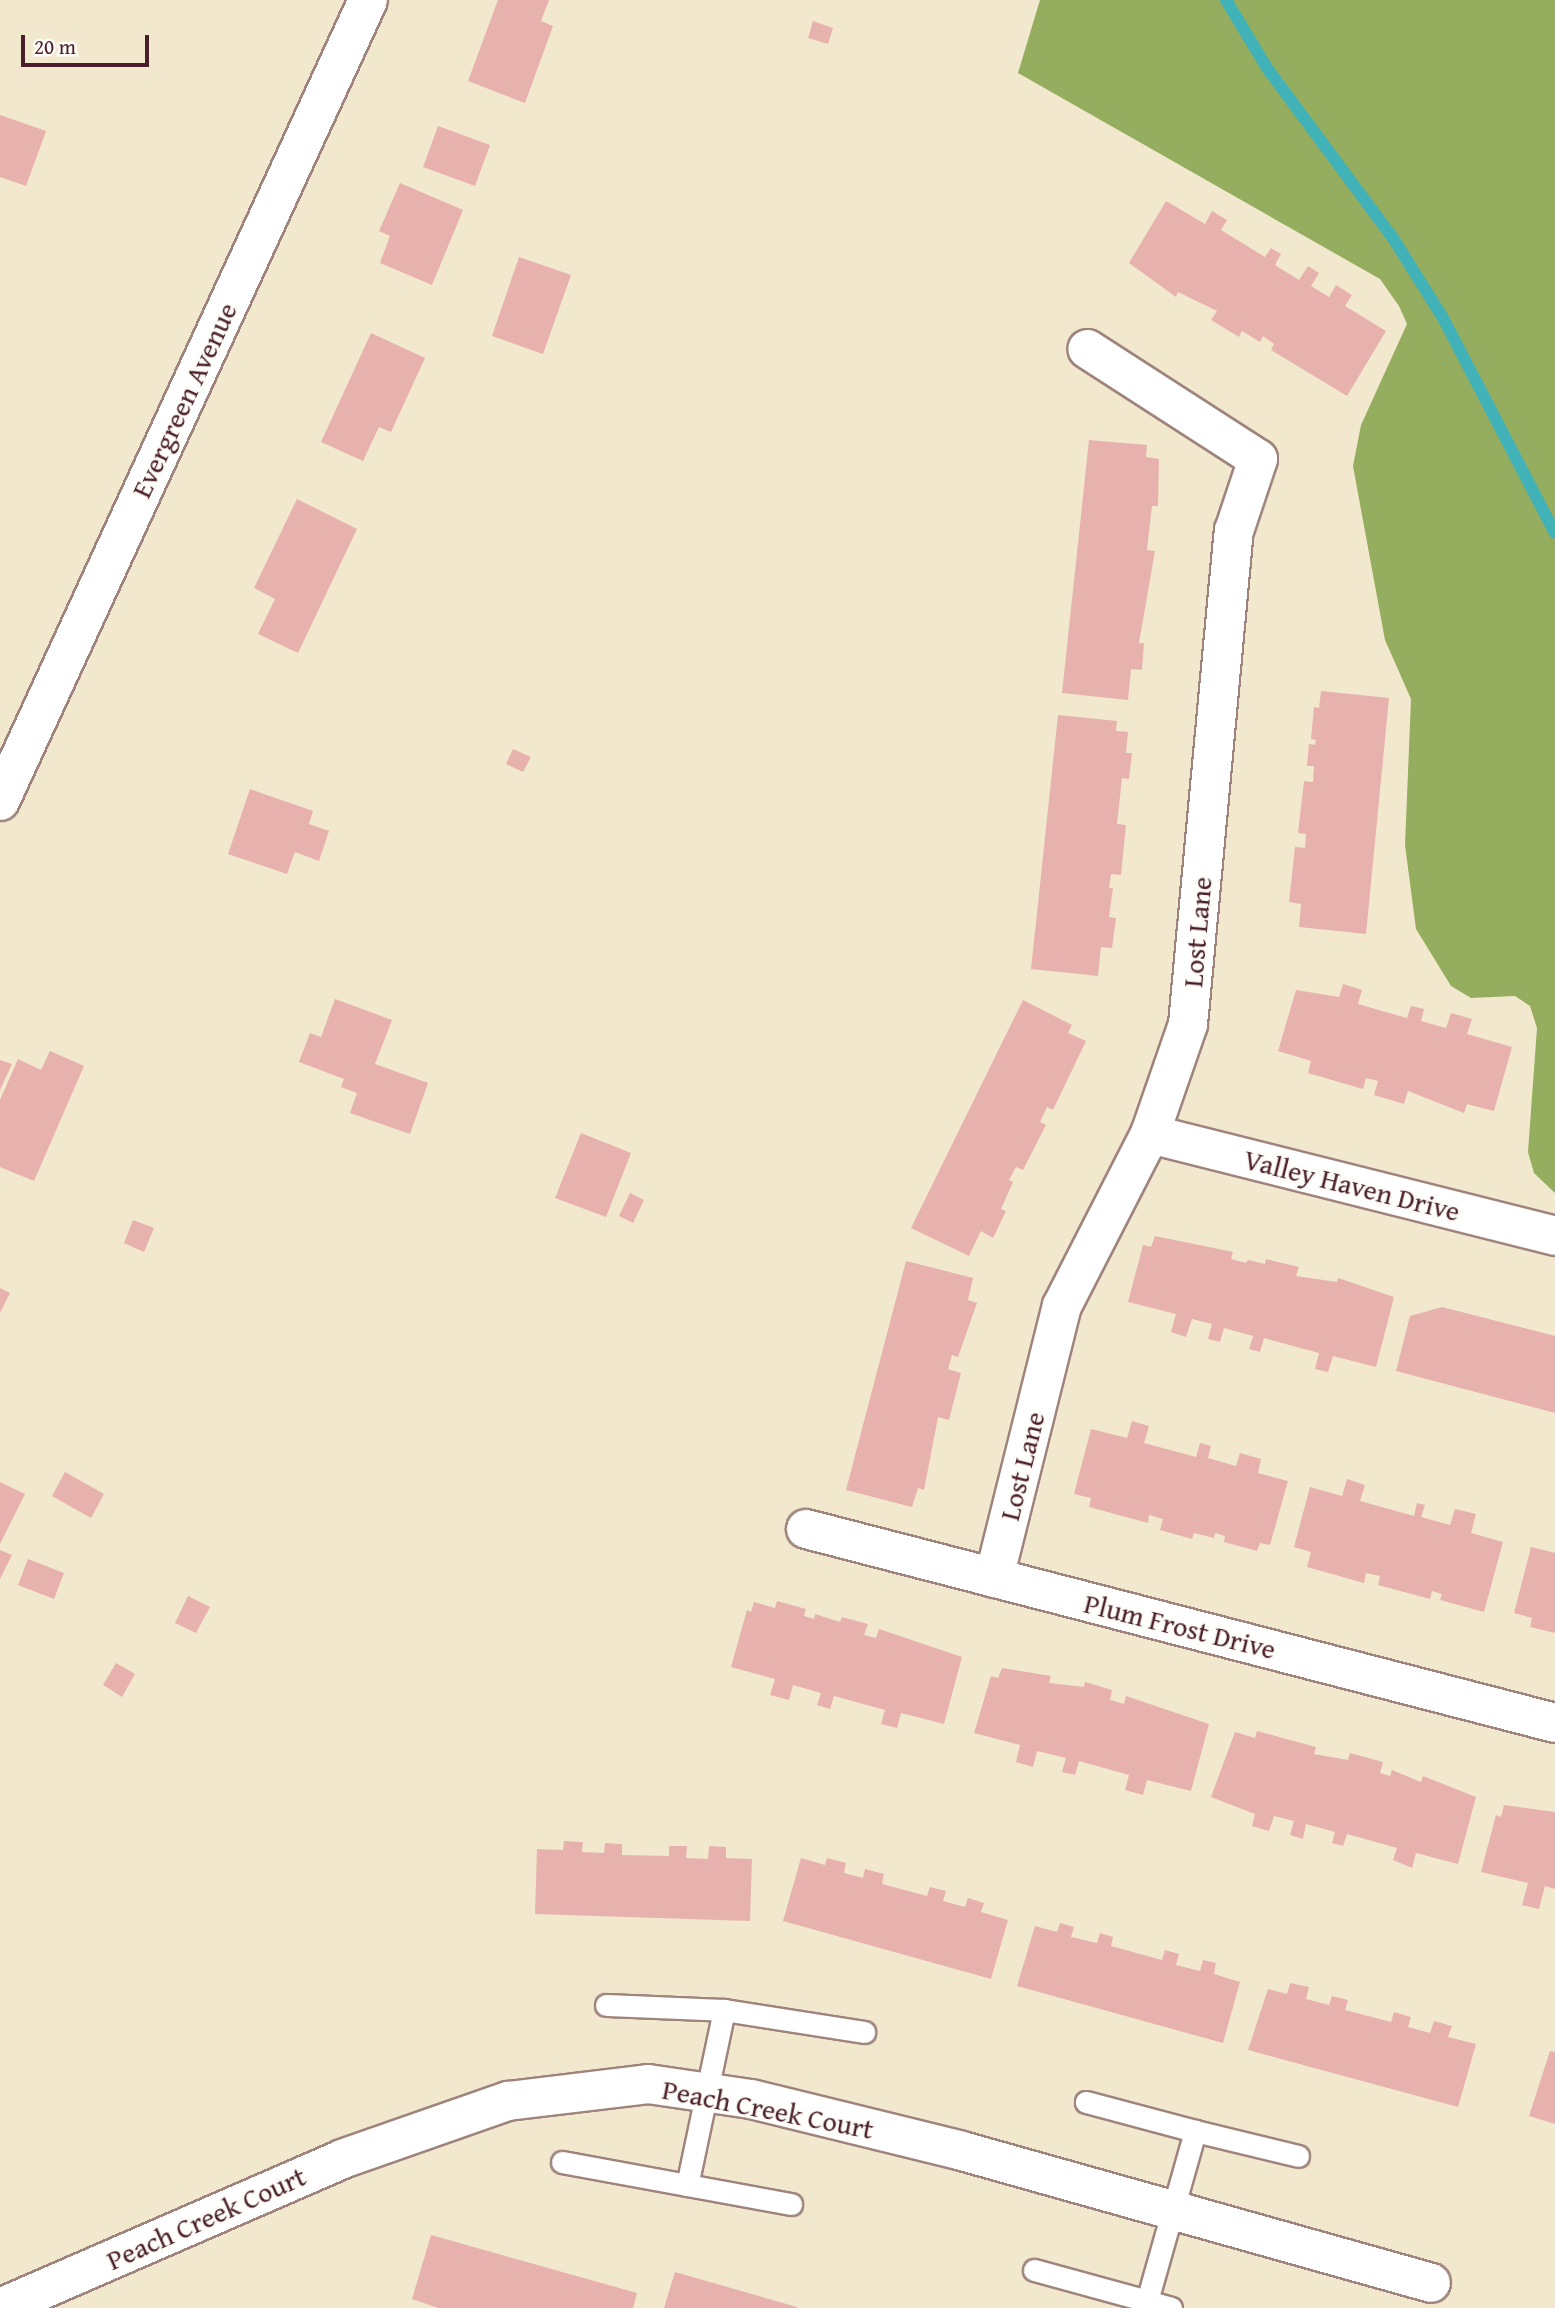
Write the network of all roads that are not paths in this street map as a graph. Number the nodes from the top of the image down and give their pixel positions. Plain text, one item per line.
1 (368, 0) edge
2 (1087, 349) dead end
3 (0, 801) edge
4 (1150, 1134) junction
5 (1555, 1236) edge
6 (806, 1529) dead end
7 (994, 1578) junction
8 (1555, 1723) edge
9 (606, 2005) dead end
10 (724, 2010) junction
11 (864, 2032) dead end
12 (708, 2095) junction
13 (1086, 2102) dead end
14 (1195, 2131) junction
15 (1298, 2156) dead end
16 (562, 2162) dead end
17 (687, 2185) junction
18 (791, 2204) dead end
19 (1173, 2211) junction
20 (1034, 2270) dead end
21 (1431, 2283) dead end
22 (1147, 2301) junction
23 (0, 2308) edge
24 (1171, 2308) edge

1 - 3 street, Evergreen Avenue
2 - 4 street, Lost Lane
4 - 5 street, Valley Haven Drive
4 - 7 street, Lost Lane
6 - 7 street, Plum Frost Drive
7 - 8 street, Plum Frost Drive
9 - 10 lane
10 - 11 lane
10 - 12 lane
12 - 17 lane
12 - 19 street, Peach Creek Court
12 - 23 street, Peach Creek Court
13 - 14 lane
14 - 15 lane
14 - 19 lane
16 - 17 lane
17 - 18 lane
19 - 21 street, Peach Creek Court
19 - 22 lane
20 - 22 lane
22 - 24 lane

